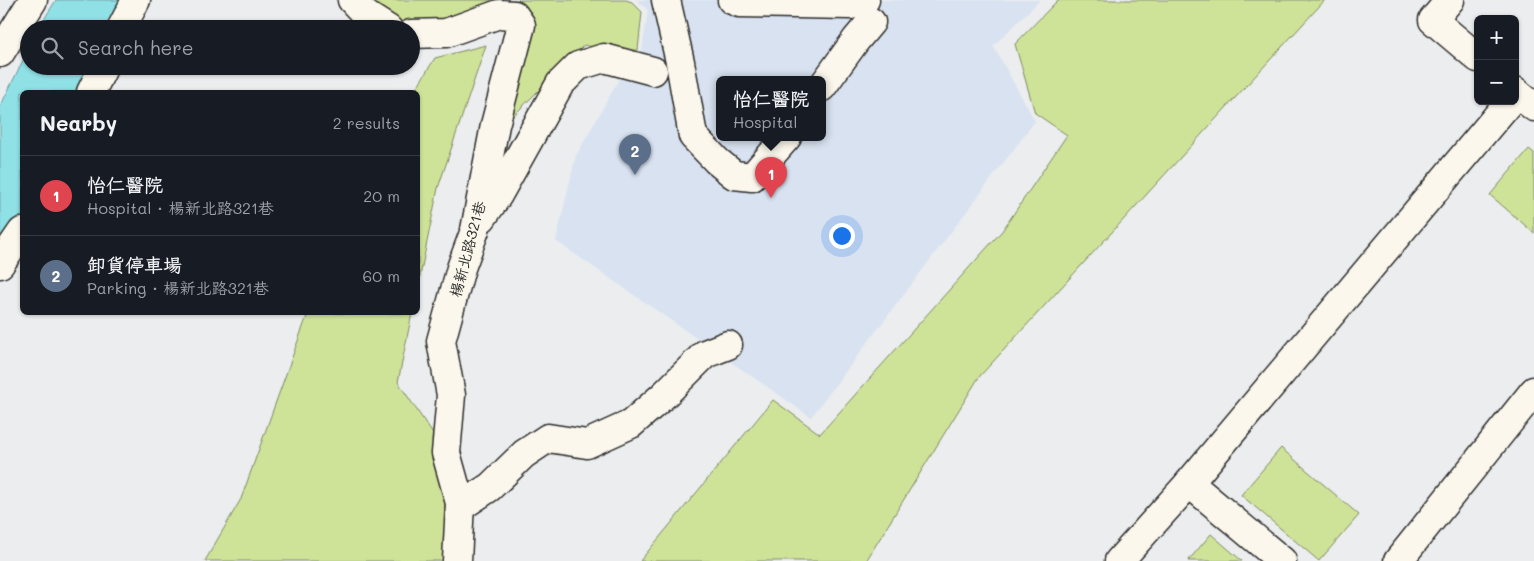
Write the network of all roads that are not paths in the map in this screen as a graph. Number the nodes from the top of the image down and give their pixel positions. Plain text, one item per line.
1 (33, 0) edge
2 (136, 0) edge
3 (352, 0) edge
4 (666, 0) edge
5 (732, 0) edge
6 (1450, 0) edge
7 (868, 11) edge
8 (21, 20) edge
9 (126, 20) edge
10 (374, 20) edge
11 (20, 21) edge
12 (420, 34) edge
13 (0, 53) edge
14 (1474, 55) edge
15 (653, 71) dead end
16 (100, 75) edge
17 (826, 81) edge
18 (92, 90) edge
19 (1511, 105) edge
20 (784, 141) edge
21 (475, 230) junction
22 (20, 235) edge
23 (0, 264) edge
24 (728, 345) dead end
25 (1534, 390) edge
26 (1189, 483) junction
27 (460, 507) junction
28 (458, 561) edge
29 (1119, 561) edge
30 (1282, 561) edge
31 (1398, 561) edge

1 - 8 street
2 - 9 street
3 - 10 street
4 - 20 street
5 - 7 street
6 - 14 street
7 - 17 street
11 - 13 street
12 - 21 street, 楊新北路321巷
15 - 21 street
16 - 18 street
19 - 26 street
21 - 27 street, 楊新北路321巷
22 - 23 street
24 - 27 street
25 - 31 street
26 - 29 street
26 - 30 street
27 - 28 street, 楊新北路321巷

